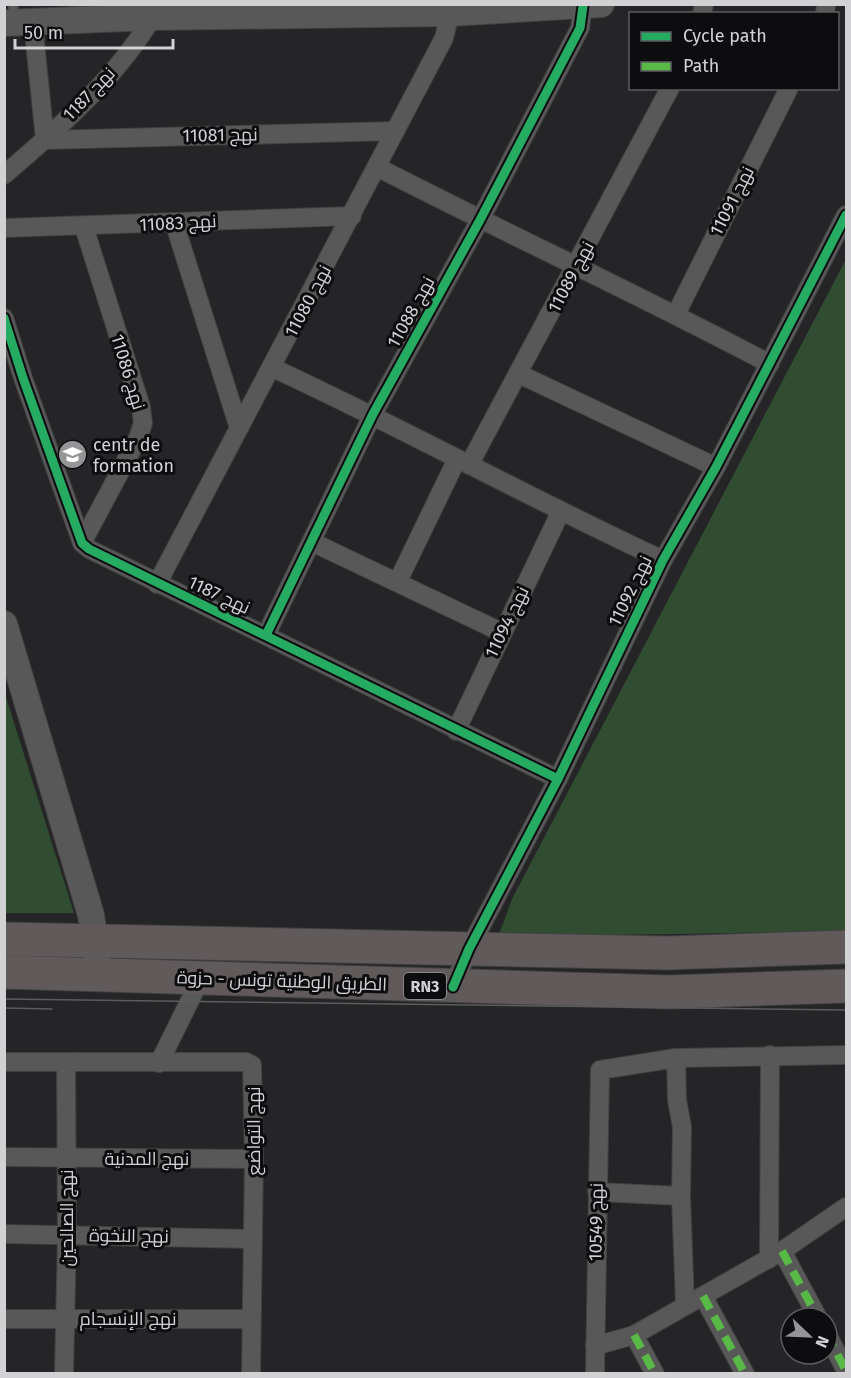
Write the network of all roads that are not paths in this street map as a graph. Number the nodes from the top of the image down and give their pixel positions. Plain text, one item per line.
1 (592, 5) edge
2 (156, 11) edge
3 (450, 13) junction
4 (16, 18) edge
5 (669, 90) edge
6 (788, 90) edge
7 (395, 131) junction
8 (45, 140) junction
9 (377, 167) junction
10 (4, 175) edge
11 (846, 215) edge
12 (352, 216) junction
13 (480, 220) junction
14 (174, 222) junction
15 (84, 227) junction
16 (4, 228) edge
17 (576, 267) junction
18 (676, 314) junction
19 (4, 318) edge
20 (770, 364) junction
21 (273, 368) junction
22 (519, 374) junction
23 (374, 414) junction
24 (239, 428) junction
25 (463, 462) junction
26 (716, 467) junction
27 (560, 513) junction
28 (312, 542) junction
29 (82, 543) junction
30 (663, 560) junction
31 (398, 580) junction
32 (157, 584) junction
33 (4, 624) edge
34 (501, 632) junction
35 (266, 635) junction
36 (456, 731) junction
37 (558, 779) junction
38 (4, 939) edge
39 (96, 940) junction
40 (846, 947) edge
41 (469, 949) junction
42 (4, 972) edge
43 (99, 973) junction
44 (200, 980) junction
45 (846, 986) edge
46 (453, 987) junction
47 (770, 1055) junction
48 (846, 1055) edge
49 (676, 1058) junction
50 (4, 1062) edge
51 (66, 1062) junction
52 (159, 1063) junction
53 (4, 1157) edge
54 (67, 1158) junction
55 (254, 1159) junction
56 (597, 1192) junction
57 (681, 1196) junction
58 (846, 1207) edge
59 (4, 1234) edge
60 (67, 1234) junction
61 (253, 1239) junction
62 (776, 1255) junction
63 (703, 1296) junction
64 (685, 1305) junction
65 (810, 1306) edge
66 (4, 1318) edge
67 (66, 1318) junction
68 (251, 1319) junction
69 (634, 1335) junction
70 (596, 1346) junction
71 (64, 1374) edge
72 (251, 1374) edge
73 (595, 1374) edge
74 (655, 1374) edge
75 (745, 1374) edge

1 - 3 street
1 - 13 street, نهج 11088
2 - 3 street
2 - 4 street
2 - 8 street, نهج 1187
3 - 7 street, نهج 11080
4 - 8 street, نهج 1187
5 - 17 street, نهج 11089
6 - 18 street, نهج 11091
7 - 8 street, نهج 11081
7 - 9 street, نهج 11080
8 - 10 street, نهج 1187
9 - 12 street, نهج 11080
9 - 13 street
11 - 20 street, نهج 11092
12 - 14 street, نهج 11083
12 - 21 street, نهج 11080
13 - 17 street
13 - 23 street, نهج 11088
14 - 15 street, نهج 11083
14 - 24 street
15 - 16 street, نهج 11083
15 - 29 street, نهج 11086
17 - 18 street
17 - 22 street, نهج 11089
18 - 20 street
19 - 29 street
20 - 26 street, نهج 11092
21 - 23 street
21 - 24 street, نهج 11080
22 - 25 street, نهج 11089
22 - 26 street
23 - 25 street
23 - 28 street, نهج 11088
24 - 32 street, نهج 11080
25 - 27 street
25 - 31 street, نهج 11089
26 - 30 street, نهج 11092
27 - 30 street
27 - 34 street, نهج 11094
28 - 31 street
28 - 35 street, نهج 11088
29 - 32 street, نهج 1187
30 - 37 street, نهج 11092
31 - 34 street
32 - 35 street, نهج 1187
33 - 39 street
34 - 36 street, نهج 11094
35 - 36 street, نهج 1187
36 - 37 street, نهج 1187
37 - 41 street, نهج 11092
38 - 39 highway, الطريق الوطنية تونس - حزوة / RN3
39 - 41 highway, الطريق الوطنية تونس - حزوة / RN3
39 - 43 street
40 - 41 highway, الطريق الوطنية تونس - حزوة / RN3
41 - 46 street, نهج 11092
42 - 43 highway, الطريق الوطنية تونس - حزوة / RN3
43 - 44 highway, الطريق الوطنية تونس - حزوة / RN3
44 - 46 highway, الطريق الوطنية تونس - حزوة / RN3
44 - 52 street
45 - 46 highway, الطريق الوطنية تونس - حزوة / RN3
47 - 48 street
47 - 49 street
47 - 62 street
49 - 56 street, نهج 10549
49 - 57 street
50 - 51 street, نهج التواضع
51 - 52 street, نهج التواضع
51 - 54 street, نهج الصالحين
52 - 55 street, نهج التواضع
53 - 54 street, نهج المدنية
54 - 55 street, نهج المدنية
54 - 60 street, نهج الصالحين
55 - 61 street, نهج التواضع
56 - 57 street
56 - 70 street, نهج 10549
57 - 64 street
58 - 62 street
59 - 60 street, نهج النخوة
60 - 61 street, نهج النخوة
60 - 67 street, نهج الصالحين
61 - 68 street, نهج التواضع
62 - 63 street
62 - 65 street
63 - 64 street
63 - 75 street
64 - 69 street
66 - 67 street, نهج الإنسجام
67 - 68 street, نهج الإنسجام
67 - 71 street, نهج الصالحين
68 - 72 street, نهج التواضع
69 - 70 street
69 - 74 street
70 - 73 street, نهج 10549

